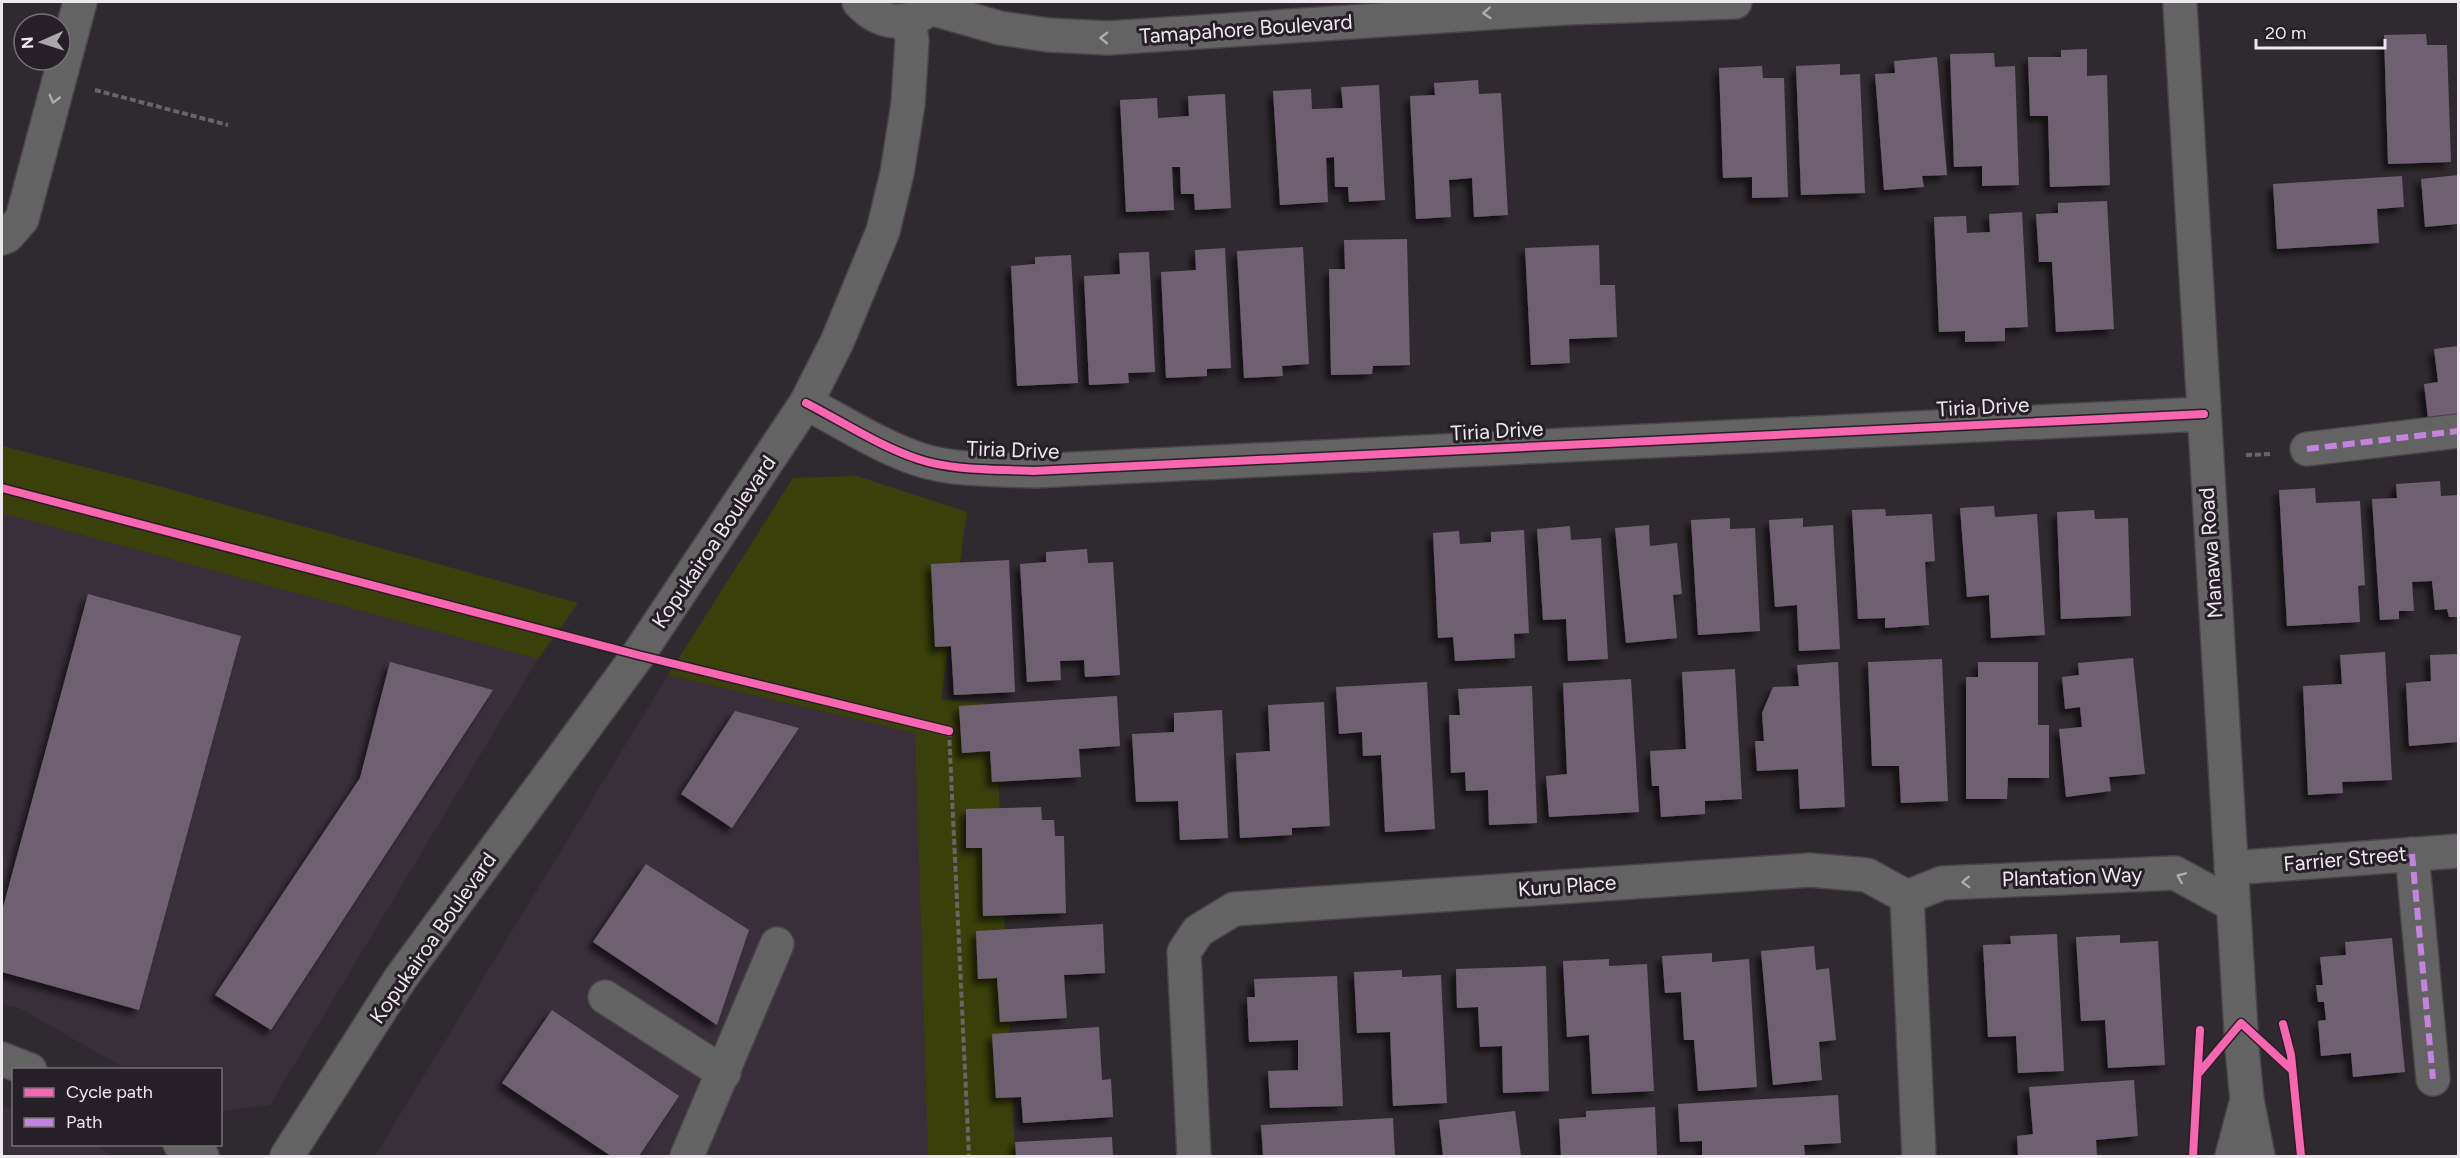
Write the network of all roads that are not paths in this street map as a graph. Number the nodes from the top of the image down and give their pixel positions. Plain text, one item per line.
1 (80, 2) edge
2 (859, 2) edge
3 (1735, 2) edge
4 (2178, 3) edge
5 (1565, 5) edge
6 (925, 10) edge
7 (2, 238) edge
8 (806, 403) junction
9 (2204, 414) junction
10 (2458, 430) edge
11 (2307, 449) road end
12 (2458, 850) edge
13 (2412, 854) junction
14 (2231, 868) junction
15 (1907, 897) junction
16 (2232, 904) junction
17 (777, 944) dead end
18 (605, 997) dead end
19 (2, 1059) edge
20 (25, 1068) edge
21 (724, 1073) junction
22 (2433, 1079) dead end
23 (2247, 1100) junction
24 (184, 1146) edge
25 (295, 1154) edge
26 (202, 1156) edge
27 (687, 1156) edge
28 (1194, 1156) edge
29 (1919, 1156) edge
30 (2232, 1156) edge
31 (2258, 1156) edge

1 -> 7 street
2 - 6 street, Tamapahore Boulevard
3 - 5 street, Tamapahore Boulevard
4 - 9 street, Manawa Road
5 -> 6 street, Tamapahore Boulevard
6 - 8 street, Kopukairoa Boulevard
8 - 9 street, Tiria Drive
8 - 25 street, Kopukairoa Boulevard
9 - 14 street, Manawa Road
10 - 11 street
12 - 13 street, Farrier Street
13 - 14 street, Farrier Street
13 - 22 street
14 - 16 street, Manawa Road
16 -> 15 street, Plantation Way
15 - 28 street, Kuru Place
15 - 29 street
16 - 23 street, Manawa Road
17 - 21 street
18 - 21 street
19 - 20 street
21 - 27 street
23 - 30 street, Manawa Road
23 - 31 street, Manawa Road
24 - 26 street

